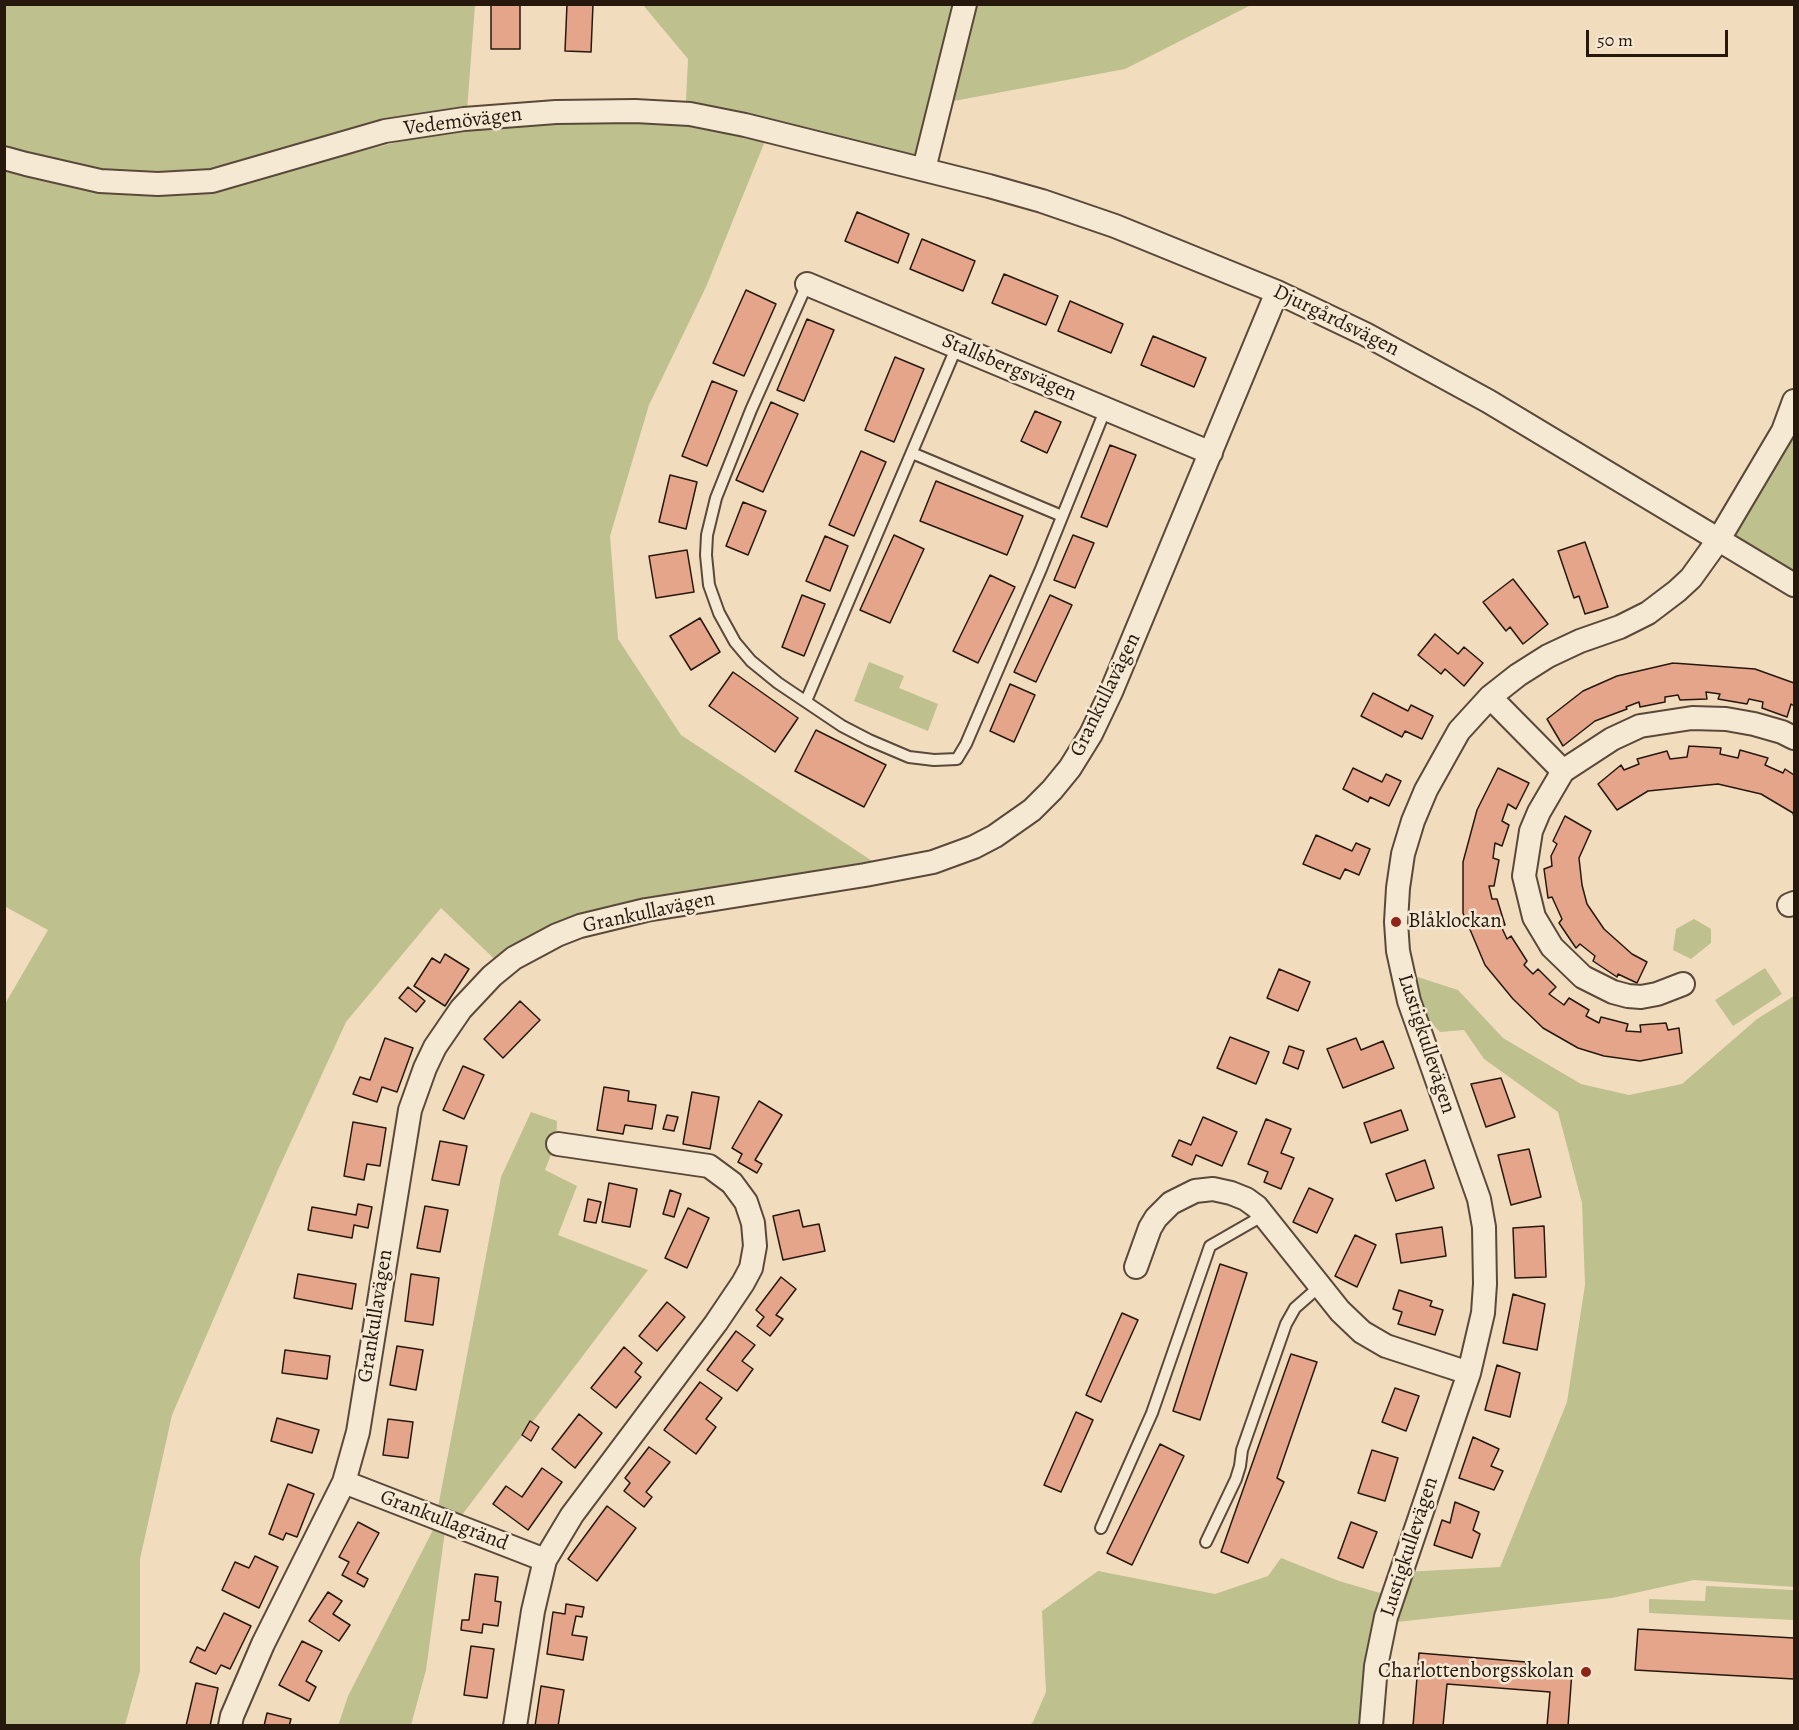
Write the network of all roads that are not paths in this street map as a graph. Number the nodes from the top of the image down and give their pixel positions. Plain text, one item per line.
1 (965, 4) edge
2 (4, 158) edge
3 (924, 170) junction
4 (807, 284) joint
5 (1277, 292) junction
6 (957, 346) junction
7 (1794, 401) edge
8 (1106, 408) junction
9 (912, 453) junction
10 (1212, 453) junction
11 (1062, 516) junction
12 (1719, 539) junction
13 (1794, 585) edge
14 (1490, 697) junction
15 (806, 701) junction
16 (1794, 738) edge
17 (1563, 771) junction
18 (1683, 984) dead end
19 (558, 1144) dead end
20 (1264, 1215) junction
21 (1136, 1267) dead end
22 (1320, 1286) junction
23 (1469, 1373) junction
24 (344, 1482) junction
25 (1101, 1528) dead end
26 (1206, 1542) dead end
27 (545, 1560) junction
28 (230, 1725) edge
29 (515, 1725) edge
30 (1371, 1725) edge

1 - 3 street
2 - 3 street, Vedemövägen
3 - 5 street, Djurgårdsvägen
4 - 6 street, Stallsbergsvägen
4 - 15 lane
5 - 10 street, Grankullavägen
5 - 12 street, Djurgårdsvägen
6 - 8 street, Stallsbergsvägen
6 - 9 lane
7 - 12 street
8 - 10 street, Stallsbergsvägen
8 - 11 lane
9 - 11 lane
9 - 15 lane
10 - 24 street, Grankullavägen
11 - 15 lane
12 - 13 street, Djurgårdsvägen
12 - 14 street, Lustigkullevägen
14 - 17 street
14 - 23 street, Lustigkullevägen
16 - 17 street
17 - 18 street
19 - 27 street
20 - 21 street
20 - 22 street
20 - 25 lane
22 - 23 street
22 - 26 lane
23 - 30 street, Lustigkullevägen
24 - 27 street, Grankullagränd
24 - 28 street, Grankullavägen
27 - 29 street

